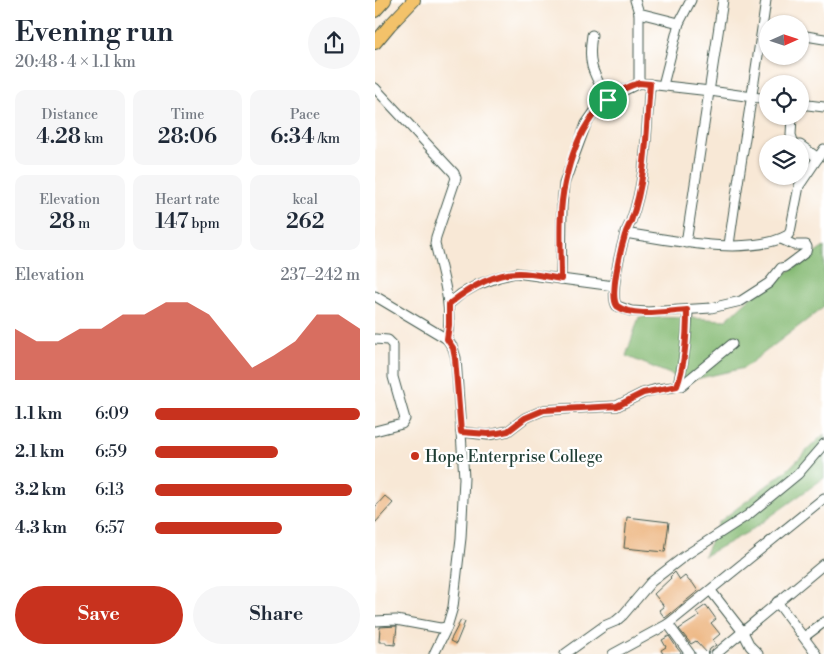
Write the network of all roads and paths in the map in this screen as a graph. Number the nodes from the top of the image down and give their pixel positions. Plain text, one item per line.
1 (385, 0) edge
2 (414, 0) edge
3 (635, 0) edge
4 (691, 0) edge
5 (723, 0) edge
6 (766, 0) edge
7 (375, 12) edge
8 (639, 13) junction
9 (766, 15) edge
10 (679, 24) junction
11 (592, 35) dead end
12 (809, 37) edge
13 (824, 39) edge
14 (375, 43) edge
15 (759, 64) edge
16 (639, 83) junction
17 (650, 84) junction
18 (663, 85) junction
19 (375, 88) edge
20 (710, 90) junction
21 (753, 97) junction
22 (759, 98) edge
23 (608, 100) junction
24 (809, 105) edge
25 (824, 107) edge
26 (824, 149) edge
27 (809, 152) edge
28 (818, 158) junction
29 (799, 186) joint
30 (625, 233) junction
31 (781, 239) junction
32 (686, 242) junction
33 (729, 245) junction
34 (561, 279) junction
35 (614, 286) junction
36 (375, 296) edge
37 (449, 304) junction
38 (687, 310) junction
39 (375, 339) edge
40 (447, 339) junction
41 (733, 344) dead end
42 (677, 386) junction
43 (375, 430) edge
44 (461, 432) junction
45 (824, 444) edge
46 (823, 502) edge
47 (824, 564) edge
48 (711, 591) junction
49 (777, 602) junction
50 (375, 621) edge
51 (824, 622) edge
52 (668, 624) junction
53 (447, 627) junction
54 (743, 632) junction
55 (804, 637) junction
56 (434, 654) edge
57 (565, 654) edge
58 (613, 654) edge
59 (690, 654) edge
60 (716, 654) edge
61 (758, 654) edge
62 (816, 654) edge

1 - 7 highway
2 - 14 highway
3 - 8 street
4 - 10 street
5 - 20 street
6 - 9 street
8 - 10 street
8 - 16 street
10 - 18 street
11 - 23 street
12 - 13 street
15 - 21 street
16 - 17 street
16 - 23 street
17 - 18 street
17 - 30 street
18 - 20 street
19 - 37 street
20 - 21 street
20 - 32 street
21 - 22 street
21 - 33 street
23 - 34 street
24 - 25 street
26 - 28 street
27 - 28 street
28 - 29 street
29 - 31 street
30 - 32 street
30 - 35 street
31 - 33 street
31 - 38 street
32 - 33 street
34 - 35 street
34 - 37 street
35 - 38 street
36 - 40 street
37 - 40 street
38 - 42 street
39 - 43 street
40 - 44 street
41 - 42 street
42 - 44 street
44 - 53 street
45 - 57 street
46 - 48 street
47 - 49 street
48 - 52 street
48 - 54 street
49 - 54 street
49 - 55 street
50 - 53 street
51 - 55 street
52 - 58 street
52 - 59 street
53 - 56 street
54 - 60 street
54 - 61 street
55 - 62 street

